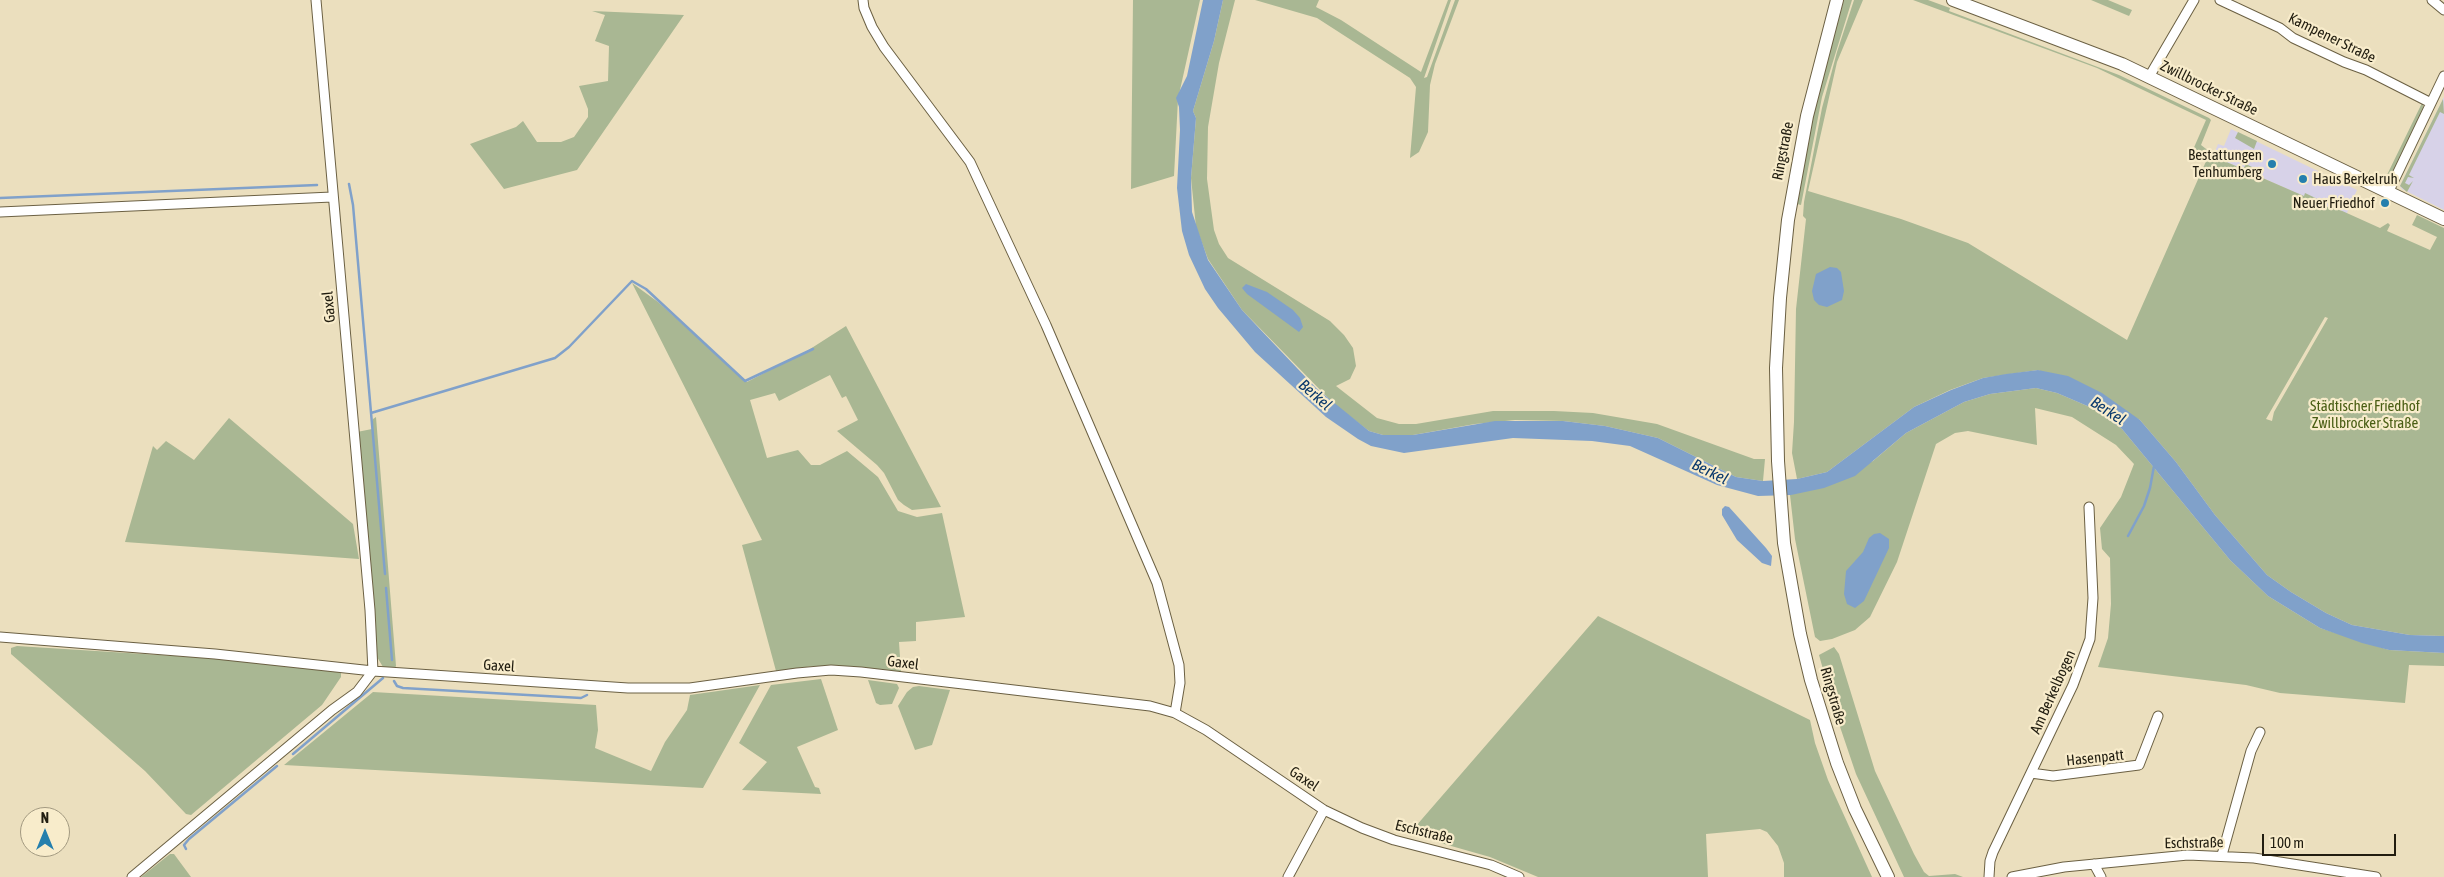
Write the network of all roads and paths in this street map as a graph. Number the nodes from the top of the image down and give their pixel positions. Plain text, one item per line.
1 (316, 0) edge
2 (863, 0) edge
3 (1837, 0) edge
4 (1953, 0) edge
5 (2194, 0) edge
6 (2220, 0) edge
7 (2432, 0) edge
8 (1971, 3) edge
9 (2444, 10) edge
10 (2148, 77) junction
11 (2444, 78) edge
12 (2431, 104) junction
13 (2388, 193) junction
14 (332, 197) junction
15 (0, 212) edge
16 (2444, 220) edge
17 (2090, 507) dead end
18 (0, 638) edge
19 (373, 671) junction
20 (1175, 713) junction
21 (2158, 716) dead end
22 (2260, 732) dead end
23 (2031, 773) junction
24 (1324, 810) junction
25 (2222, 855) junction
26 (2094, 864) junction
27 (2353, 875) edge
28 (132, 877) edge
29 (1288, 877) edge
30 (1519, 877) edge
31 (1888, 877) edge
32 (1989, 877) edge
33 (2012, 877) edge
34 (2101, 877) edge
35 (2376, 877) edge

1 - 14 street, Gaxel
2 - 20 street
3 - 31 main road, Ringstraße
4 - 8 main road, Zwillbrocker Straße
5 - 10 street
6 - 12 street, Kampener Straße
7 - 9 street
8 - 10 main road, Zwillbrocker Straße
10 - 13 main road, Zwillbrocker Straße
11 - 12 street
12 - 13 street
13 - 16 main road, Zwillbrocker Straße
14 - 15 street
14 - 19 street, Gaxel
17 - 23 street, Am Berkelbogen
18 - 19 street
19 - 20 street, Gaxel
19 - 28 street
20 - 24 street, Gaxel
21 - 23 street, Hasenpatt
22 - 25 street
23 - 32 street, Am Berkelbogen
24 - 29 street, Gaxel
24 - 30 street, Eschstraße
25 - 26 street, Eschstraße
25 - 27 street, Eschstraße
26 - 33 street, Eschstraße
26 - 34 street
27 - 35 street, Eschstraße

